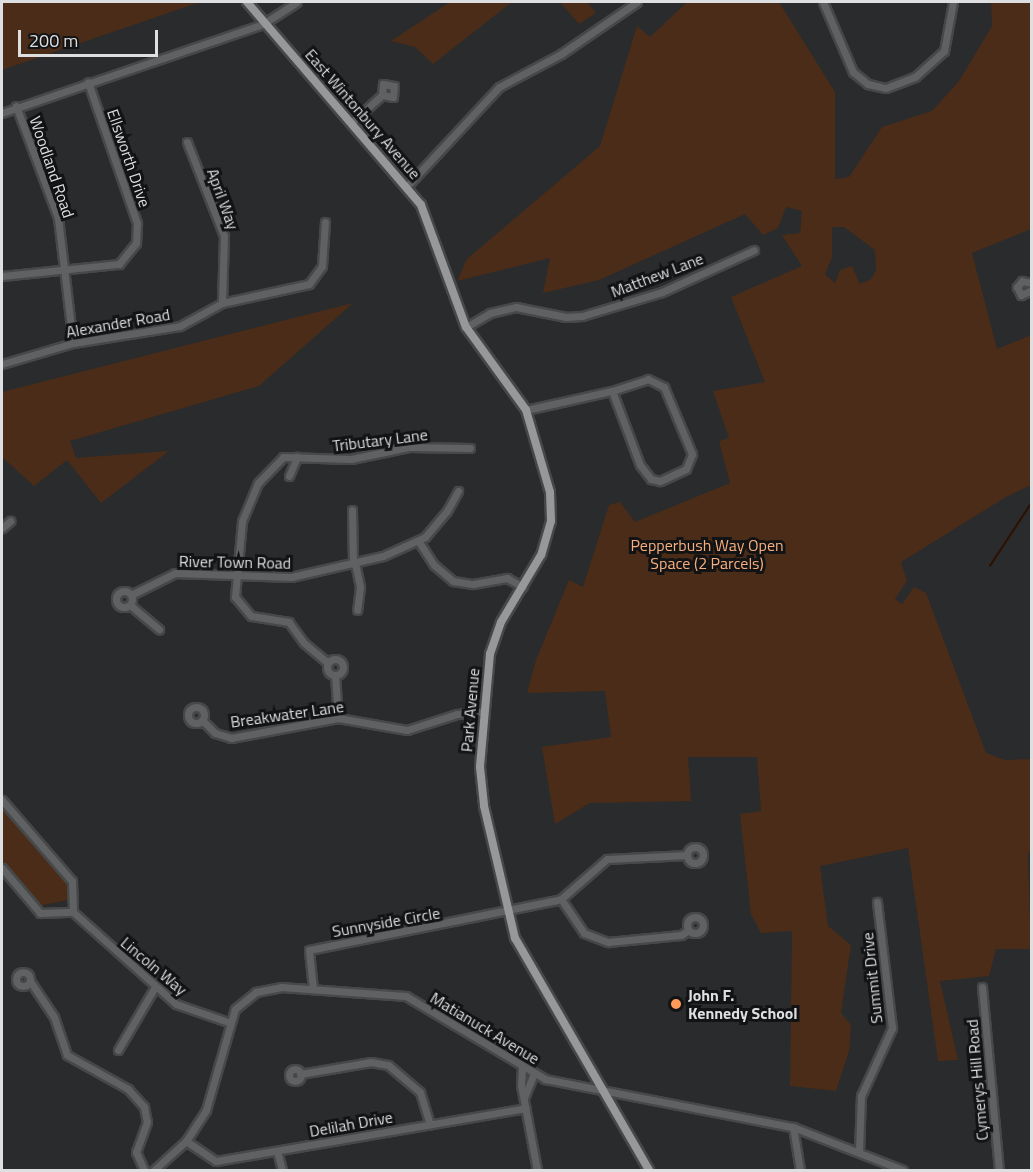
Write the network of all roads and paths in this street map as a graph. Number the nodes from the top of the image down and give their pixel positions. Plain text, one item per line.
1 (247, 2) edge
2 (297, 2) edge
3 (637, 2) edge
4 (822, 2) edge
5 (953, 2) edge
6 (263, 24) junction
7 (88, 82) junction
8 (381, 95) dead end
9 (16, 106) junction
10 (2, 113) edge
11 (351, 123) junction
12 (187, 142) dead end
13 (407, 186) junction
14 (325, 222) dead end
15 (754, 250) dead end
16 (441, 255) joint
17 (65, 271) junction
18 (2, 276) edge
19 (1032, 283) edge
20 (1032, 291) edge
21 (222, 303) junction
22 (466, 327) junction
23 (73, 343) junction
24 (2, 364) edge
25 (612, 391) junction
26 (526, 410) junction
27 (470, 448) dead end
28 (297, 457) junction
29 (289, 476) dead end
30 (458, 491) dead end
31 (352, 510) dead end
32 (10, 521) dead end
33 (2, 528) edge
34 (419, 542) junction
35 (354, 563) junction
36 (235, 576) junction
37 (523, 587) junction
38 (131, 595) junction
39 (130, 605) junction
40 (357, 610) dead end
41 (159, 629) dead end
42 (328, 663) junction
43 (335, 675) junction
44 (484, 711) junction
45 (338, 718) junction
46 (202, 720) dead end
47 (2, 800) edge
48 (687, 855) dead end
49 (2, 868) edge
50 (561, 899) junction
51 (877, 902) dead end
52 (506, 910) junction
53 (73, 912) junction
54 (689, 930) dead end
55 (30, 981) dead end
56 (155, 987) junction
57 (982, 987) dead end
58 (314, 989) junction
59 (228, 1022) junction
60 (117, 1050) dead end
61 (522, 1067) junction
62 (534, 1073) junction
63 (300, 1074) dead end
64 (602, 1090) junction
65 (524, 1098) junction
66 (525, 1108) junction
67 (430, 1124) junction
68 (793, 1127) junction
69 (186, 1141) junction
70 (277, 1151) junction
71 (859, 1152) junction
72 (144, 1170) edge
73 (154, 1170) edge
74 (282, 1170) edge
75 (537, 1170) edge
76 (649, 1170) edge
77 (800, 1170) edge
78 (903, 1170) edge
79 (999, 1170) edge

1 - 6 main road, East Wintonbury Avenue
2 - 6 street
3 - 13 street
4 - 5 street
6 - 7 street
6 - 11 main road, East Wintonbury Avenue
7 - 9 street
7 - 17 street, Ellsworth Drive
8 - 11 street
9 - 10 street
9 - 17 street, Woodland Road
11 - 13 main road, East Wintonbury Avenue
12 - 21 street, April Way
13 - 16 main road, East Wintonbury Avenue
14 - 21 street, Alexander Road
15 - 22 street, Matthew Lane
16 - 22 main road, Park Avenue
17 - 18 street, Ellsworth Drive
17 - 23 street, Woodland Road
19 - 20 street
21 - 23 street, Alexander Road
22 - 26 main road, Park Avenue
23 - 24 street, Alexander Road
25 - 25 street
25 - 26 street
26 - 37 main road, Park Avenue
27 - 28 street, Tributary Lane
28 - 29 street
28 - 36 street, Tributary Lane
30 - 34 street, River Town Road
31 - 35 street
32 - 33 street
34 - 35 street, River Town Road
34 - 37 street
35 - 36 street, River Town Road
35 - 40 street
36 - 38 street, River Town Road
36 - 42 street, Tributary Lane
37 - 44 main road, Park Avenue
38 - 39 street
38 - 39 street, River Town Road
39 - 41 street
42 - 43 street
42 - 43 street
43 - 45 street
44 - 45 street, Breakwater Lane
44 - 52 main road, Park Avenue
45 - 46 street, Breakwater Lane
47 - 53 street
48 - 50 street
49 - 53 street
50 - 52 street
50 - 54 street
51 - 71 street, Summit Drive
52 - 58 street, Sunnyside Circle
52 - 64 main road, Park Avenue
53 - 56 street, Lincoln Way
55 - 72 street
56 - 59 street, Lincoln Way
56 - 60 street
57 - 79 street, Cymerys Hill Road
58 - 59 street, Matianuck Avenue
58 - 61 street, Matianuck Avenue
59 - 69 street, Matianuck Avenue
61 - 62 street, Matianuck Avenue
61 - 65 street
62 - 64 street, Matianuck Avenue
62 - 65 street
63 - 67 street
64 - 68 street, Matianuck Avenue
64 - 76 main road, Park Avenue
65 - 66 street
66 - 67 street, Delilah Drive
66 - 75 street
67 - 70 street, Delilah Drive
68 - 71 street, Matianuck Avenue
68 - 77 street
69 - 70 street, Delilah Drive
69 - 73 street, Matianuck Avenue
70 - 74 street
71 - 78 street, Matianuck Avenue

